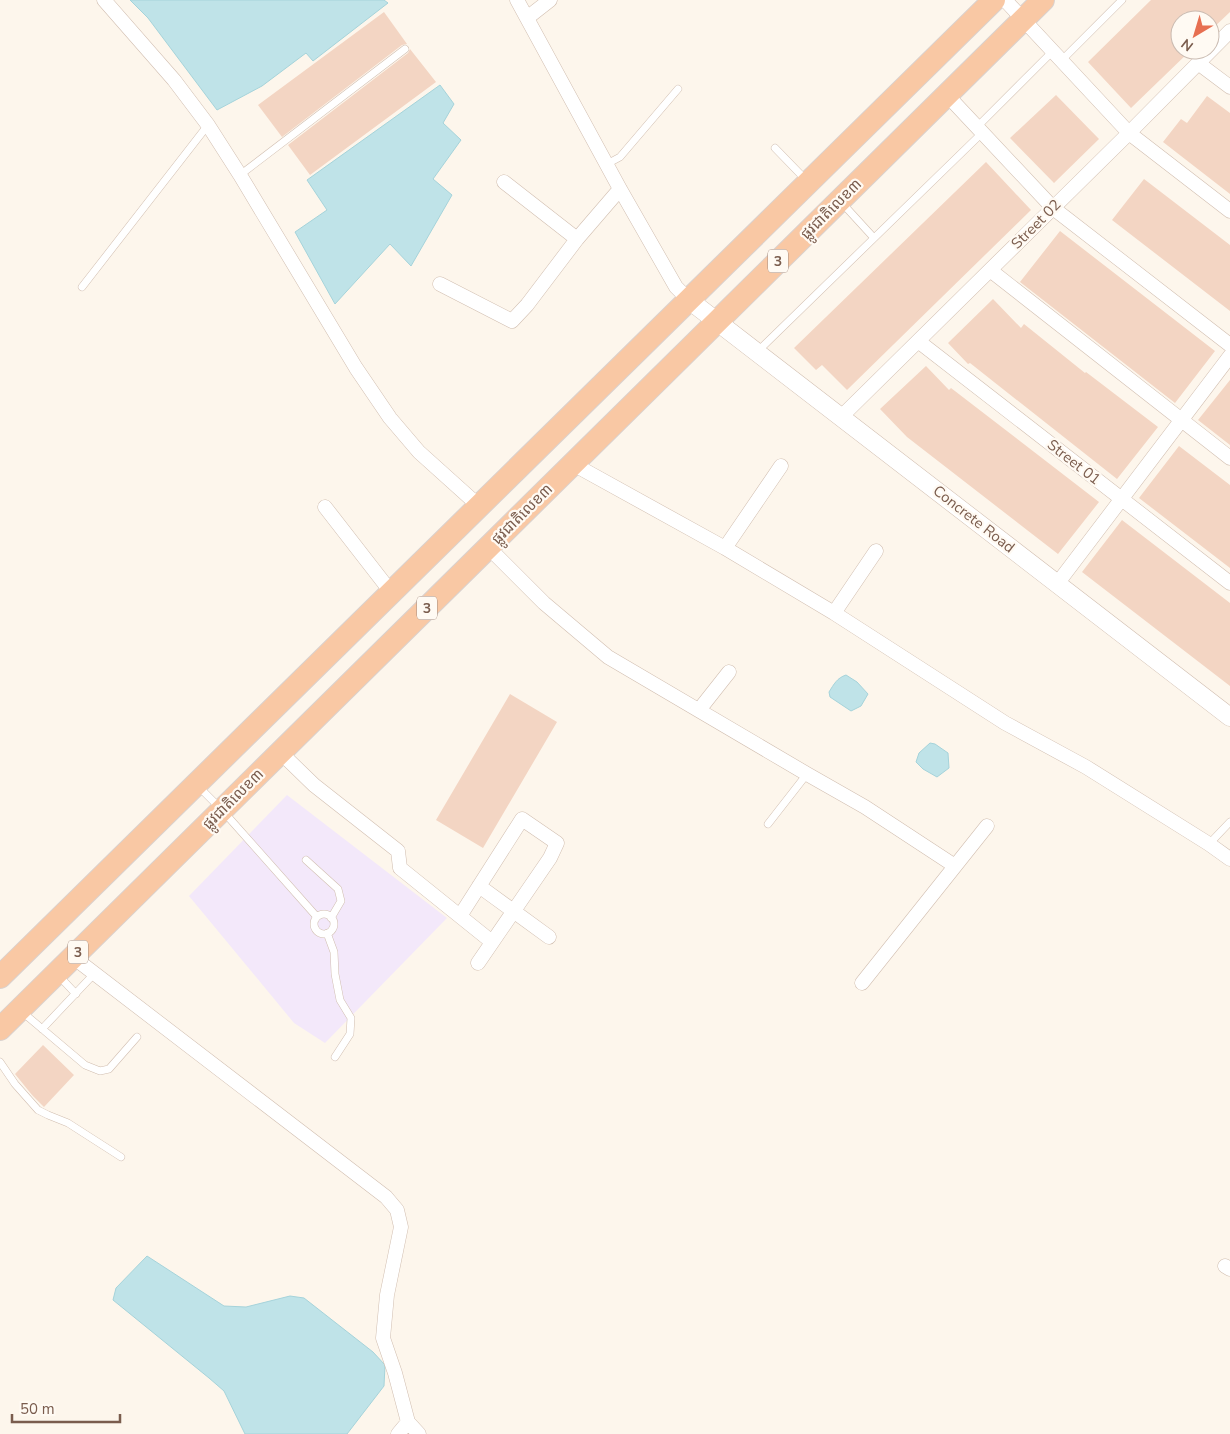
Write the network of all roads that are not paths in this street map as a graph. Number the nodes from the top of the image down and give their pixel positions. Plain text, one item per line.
1 (104, 0) edge
2 (517, 0) edge
3 (550, 0) edge
4 (994, 0) edge
5 (1004, 0) edge
6 (1043, 0) edge
7 (1122, 0) edge
8 (527, 18) junction
9 (1024, 19) junction
10 (1230, 31) edge
11 (405, 49) dead end
12 (1057, 56) junction
13 (1198, 63) junction
14 (1230, 87) edge
15 (678, 89) dead end
16 (947, 95) junction
17 (208, 125) junction
18 (979, 130) junction
19 (1129, 133) junction
20 (775, 148) dead end
21 (607, 164) junction
22 (240, 175) junction
23 (504, 182) dead end
24 (809, 182) junction
25 (620, 189) junction
26 (840, 201) junction
27 (1053, 208) junction
28 (1230, 211) edge
29 (874, 238) junction
30 (577, 239) junction
31 (990, 270) junction
32 (440, 284) dead end
33 (82, 287) dead end
34 (689, 300) junction
35 (717, 321) junction
36 (918, 341) junction
37 (1230, 345) edge
38 (757, 352) junction
39 (1230, 356) edge
40 (841, 417) junction
41 (1182, 420) junction
42 (1230, 458) edge
43 (573, 464) junction
44 (781, 466) dead end
45 (1121, 499) junction
46 (479, 506) junction
47 (325, 507) dead end
48 (488, 547) junction
49 (725, 548) junction
50 (876, 551) dead end
51 (1230, 583) edge
52 (1057, 584) junction
53 (391, 592) junction
54 (834, 613) junction
55 (730, 672) dead end
56 (699, 710) junction
57 (1230, 717) edge
58 (280, 752) junction
59 (807, 774) junction
60 (196, 784) junction
61 (222, 810) junction
62 (1230, 822) edge
63 (768, 824) dead end
64 (987, 826) dead end
65 (1210, 844) junction
66 (1230, 859) edge
67 (306, 860) dead end
68 (955, 866) junction
69 (479, 886) junction
70 (513, 911) junction
71 (460, 916) junction
72 (317, 917) junction
73 (331, 918) junction
74 (327, 934) junction
75 (549, 937) dead end
76 (492, 942) junction
77 (72, 957) junction
78 (478, 963) dead end
79 (56, 973) junction
80 (94, 974) junction
81 (0, 977) edge
82 (862, 982) dead end
83 (76, 994) junction
84 (20, 1009) junction
85 (0, 1029) edge
86 (42, 1029) junction
87 (137, 1036) dead end
88 (335, 1057) dead end
89 (0, 1062) edge
90 (120, 1157) dead end
91 (408, 1422) junction
92 (398, 1434) edge
93 (419, 1434) edge

1 - 17 street
2 - 8 street
3 - 8 street
4 - 24 highway, 3
5 - 9 street
6 - 9 highway, ផ្លូវជាតិលេខ៣ / 3
7 - 12 lane
8 - 21 street
9 - 12 street
9 - 16 highway, ផ្លូវជាតិលេខ៣ / 3
10 - 13 street, Street 02
11 - 22 lane
12 - 18 lane
12 - 19 street
13 - 14 street
13 - 19 street, Street 02
15 - 21 lane
16 - 18 street
16 - 26 highway, ផ្លូវជាតិលេខ៣ / 3
17 - 22 street
17 - 33 lane
18 - 27 street
18 - 29 lane
19 - 27 street, Street 02
19 - 28 street
20 - 24 lane
21 - 25 street
22 - 46 street
23 - 30 street
24 - 34 highway, 3
25 - 30 street
25 - 34 street
26 - 29 lane
26 - 35 highway, ផ្លូវជាតិលេខ៣ / 3
27 - 31 street, Street 02
27 - 37 street
29 - 38 lane
30 - 32 street
31 - 36 street, Street 02
31 - 41 street
34 - 35 street, Concrete Road
34 - 46 highway, 3
35 - 38 street, Concrete Road
35 - 43 highway, ផ្លូវជាតិលេខ៣ / 3
36 - 40 street, Street 02
36 - 45 street, Street 01
38 - 40 street, Concrete Road
39 - 41 street
40 - 52 street, Concrete Road
41 - 42 street
41 - 45 street
43 - 48 highway, ផ្លូវជាតិលេខ៣ / 3
43 - 49 street
44 - 49 street
45 - 51 street, Street 01
45 - 52 street
46 - 53 highway, 3
47 - 53 street
48 - 56 street
48 - 58 highway, ផ្លូវជាតិលេខ៣ / 3
49 - 54 street
50 - 54 street
52 - 57 street, Concrete Road
53 - 60 highway, 3
54 - 65 street
55 - 56 street
56 - 59 street
58 - 61 highway, ផ្លូវជាតិលេខ៣ / 3
58 - 71 street
59 - 63 lane
59 - 68 street
60 - 61 lane
60 - 81 highway, 3
61 - 72 lane
61 - 77 highway, ផ្លូវជាតិលេខ៣ / 3
62 - 65 lane
64 - 68 street
65 - 66 street
67 - 73 lane
68 - 82 street
69 - 70 street
69 - 70 street
69 - 71 street
70 - 75 street
70 - 76 street
71 - 76 street
72 - 73 lane
72 - 74 lane
73 - 74 lane
74 - 88 lane
76 - 78 street
77 - 79 highway, ផ្លូវជាតិលេខ៣ / 3
77 - 80 street
79 - 83 lane
79 - 84 highway, ផ្លូវជាតិលេខ៣ / 3
80 - 83 lane
80 - 91 street
83 - 86 lane
84 - 85 highway, ផ្លូវជាតិលេខ៣ / 3
84 - 86 lane
86 - 87 lane
89 - 90 lane
91 - 92 street
91 - 93 street

